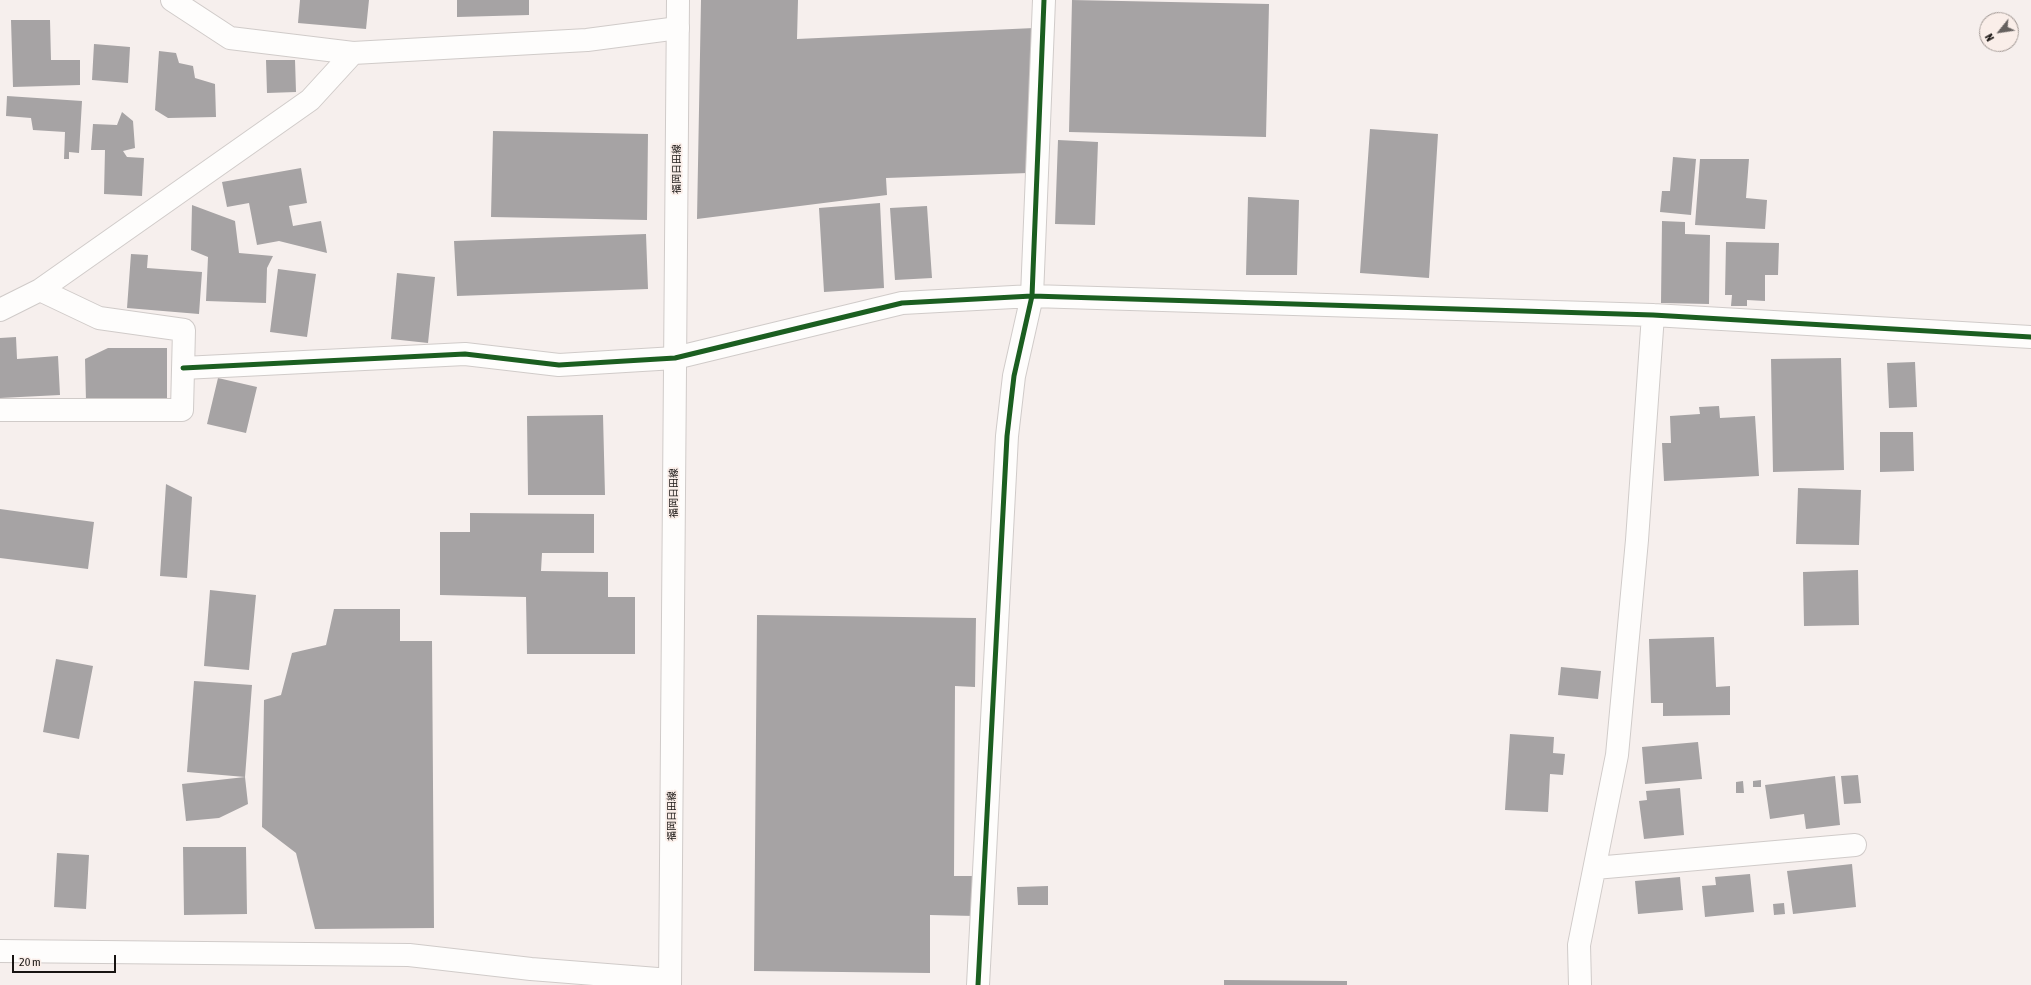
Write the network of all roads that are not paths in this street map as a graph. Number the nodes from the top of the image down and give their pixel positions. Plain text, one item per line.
1 (172, 0) edge
2 (678, 0) edge
3 (1044, 0) edge
4 (678, 28) junction
5 (353, 52) junction
6 (40, 290) junction
7 (1032, 296) junction
8 (0, 310) edge
9 (1653, 315) junction
10 (2031, 337) edge
11 (675, 358) junction
12 (183, 368) junction
13 (0, 410) edge
14 (1855, 845) dead end
15 (1595, 868) junction
16 (0, 951) edge
17 (670, 982) edge
18 (978, 985) edge
19 (1580, 985) edge

1 - 5 street
2 - 4 street, 福岡日田線
3 - 7 street
4 - 5 street
4 - 11 street, 福岡日田線
5 - 6 street
6 - 8 street
6 - 12 street
7 - 9 street
7 - 11 street
7 - 18 street
9 - 10 street
9 - 15 street
11 - 12 street
11 - 17 street, 福岡日田線
12 - 13 street
14 - 15 street
15 - 19 street
16 - 17 street

